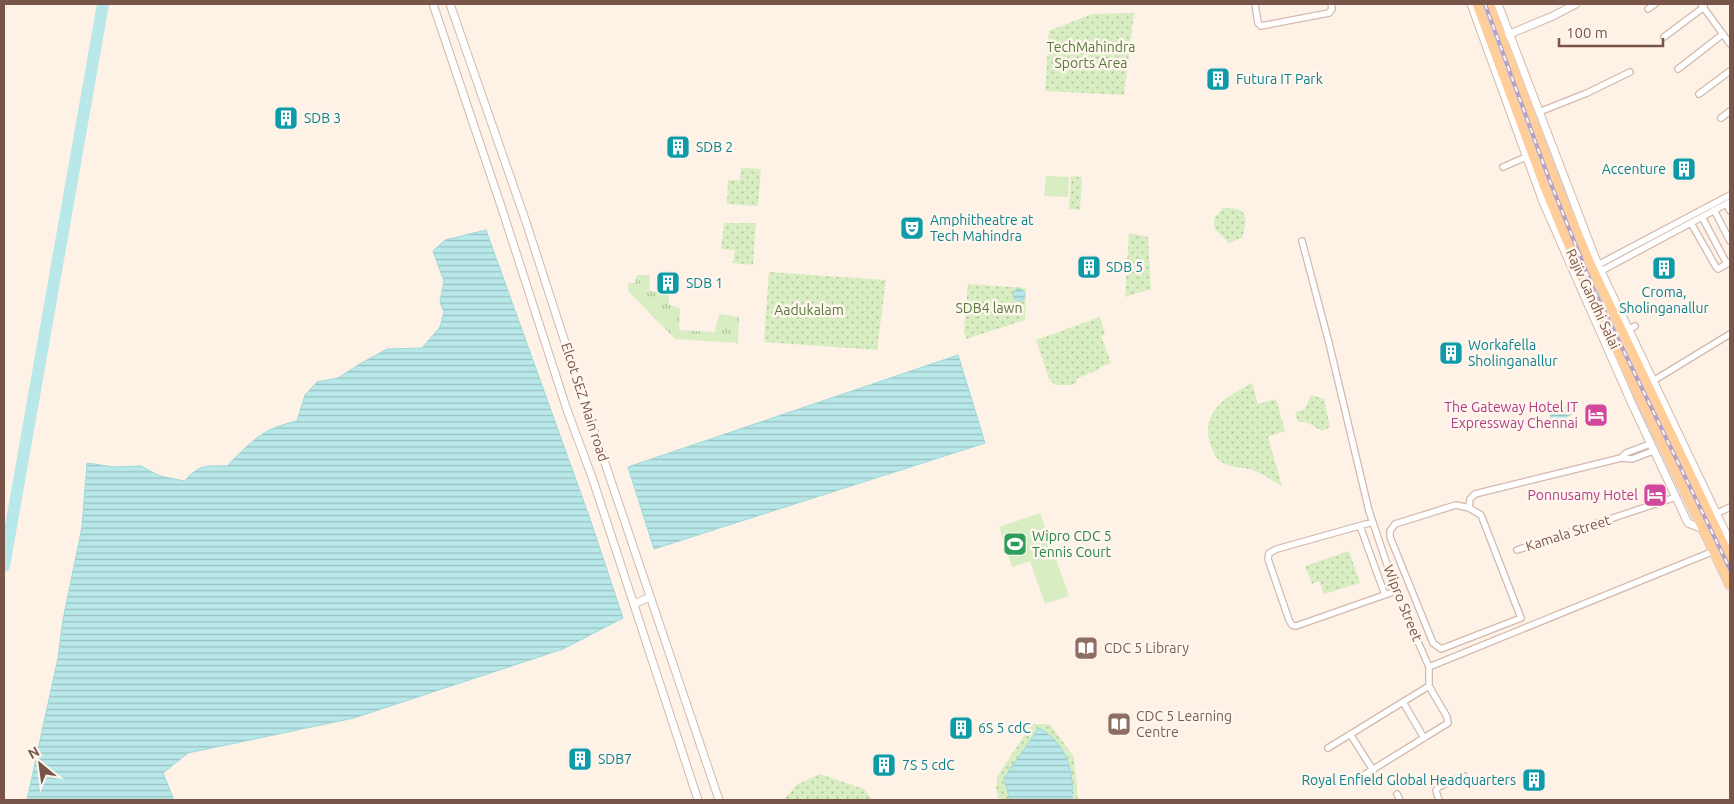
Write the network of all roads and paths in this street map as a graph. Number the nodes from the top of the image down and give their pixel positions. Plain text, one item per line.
1 (433, 4) edge
2 (450, 4) edge
3 (1255, 4) edge
4 (1331, 4) edge
5 (1470, 4) edge
6 (1477, 4) edge
7 (1490, 4) edge
8 (1498, 4) edge
9 (1576, 4) edge
10 (1655, 4) edge
11 (1702, 5) edge
12 (1648, 9) dead end
13 (1723, 34) junction
14 (1506, 36) junction
15 (1664, 36) dead end
16 (1730, 44) edge
17 (1678, 69) dead end
18 (1730, 71) edge
19 (1630, 72) dead end
20 (1699, 94) dead end
21 (1730, 111) edge
22 (1539, 112) junction
23 (1721, 118) dead end
24 (1544, 150) junction
25 (1529, 156) junction
26 (1503, 166) dead end
27 (1730, 194) edge
28 (1728, 203) edge
29 (1714, 210) junction
30 (1730, 211) edge
31 (1702, 217) junction
32 (1691, 223) junction
33 (1302, 241) dead end
34 (1730, 241) edge
35 (1728, 263) edge
36 (1597, 270) junction
37 (1584, 283) junction
38 (1730, 334) edge
39 (1634, 357) junction
40 (1623, 363) junction
41 (1649, 380) junction
42 (1633, 384) junction
43 (1655, 393) junction
44 (1650, 444) junction
45 (1653, 451) junction
46 (1621, 458) junction
47 (1676, 497) junction
48 (1730, 507) edge
49 (1469, 508) junction
50 (1716, 514) junction
51 (1373, 522) junction
52 (1360, 526) junction
53 (1703, 530) junction
54 (1728, 532) edge
55 (1730, 542) edge
56 (1518, 550) dead end
57 (1714, 551) junction
58 (1730, 558) edge
59 (1730, 585) edge
60 (1396, 591) junction
61 (1385, 595) junction
62 (650, 597) junction
63 (634, 604) junction
64 (1521, 618) junction
65 (1525, 628) junction
66 (1428, 667) junction
67 (1429, 686) junction
68 (1403, 702) junction
69 (1350, 734) junction
70 (1424, 738) junction
71 (1328, 748) dead end
72 (1373, 770) junction
73 (1464, 776) dead end
74 (1351, 783) dead end
75 (1397, 794) dead end
76 (698, 800) edge
77 (719, 800) edge
78 (1400, 800) edge
79 (1439, 800) edge

1 - 63 street, Elcot SEZ Main road
2 - 62 street, Elcot SEZ Main road
3 - 4 street
5 - 25 street
6 - 25 main road, Rajiv Gandhi Salai
7 - 14 main road, Rajiv Gandhi Salai
8 - 14 street
9 - 14 street
10 - 12 street
11 - 13 street
11 - 15 street
13 - 16 street
13 - 17 street
14 - 22 street
14 - 24 main road, Rajiv Gandhi Salai
18 - 20 street
19 - 22 street
21 - 23 street
22 - 36 street
24 - 25 main road
24 - 36 main road, Rajiv Gandhi Salai
25 - 26 street
25 - 37 main road, Rajiv Gandhi Salai
25 - 44 street
27 - 36 street
28 - 29 street
28 - 30 street
29 - 31 street
29 - 34 street
31 - 32 street
31 - 35 street
32 - 35 street
32 - 36 street
33 - 51 street, Wipro Street
36 - 37 main road
36 - 39 main road, Rajiv Gandhi Salai
36 - 41 street
37 - 40 main road, Rajiv Gandhi Salai
38 - 41 street
39 - 40 main road
39 - 41 main road, Rajiv Gandhi Salai
40 - 42 main road, Rajiv Gandhi Salai
41 - 42 main road
41 - 43 main road, Rajiv Gandhi Salai
42 - 53 main road, Rajiv Gandhi Salai
43 - 50 street
43 - 58 main road, Rajiv Gandhi Salai
44 - 45 street
44 - 46 street
45 - 46 street
45 - 47 street
46 - 49 street
47 - 53 street
47 - 56 street, Kamala Street
48 - 50 street
49 - 64 street
49 - 64 street
50 - 54 street
51 - 52 street
51 - 60 street, Wipro Street
52 - 61 street
52 - 61 street
53 - 57 main road, Rajiv Gandhi Salai
54 - 55 street
57 - 59 main road, Rajiv Gandhi Salai
57 - 65 street
60 - 61 street
60 - 66 street, Wipro Street
62 - 63 street
62 - 77 street, Elcot SEZ Main road
63 - 76 street, Elcot SEZ Main road
64 - 65 street
65 - 66 street
66 - 67 street, Wipro Street
67 - 68 street
67 - 70 street
68 - 69 street
68 - 70 street
69 - 71 street
69 - 72 street
70 - 72 street
72 - 74 street
73 - 79 street
75 - 78 street

